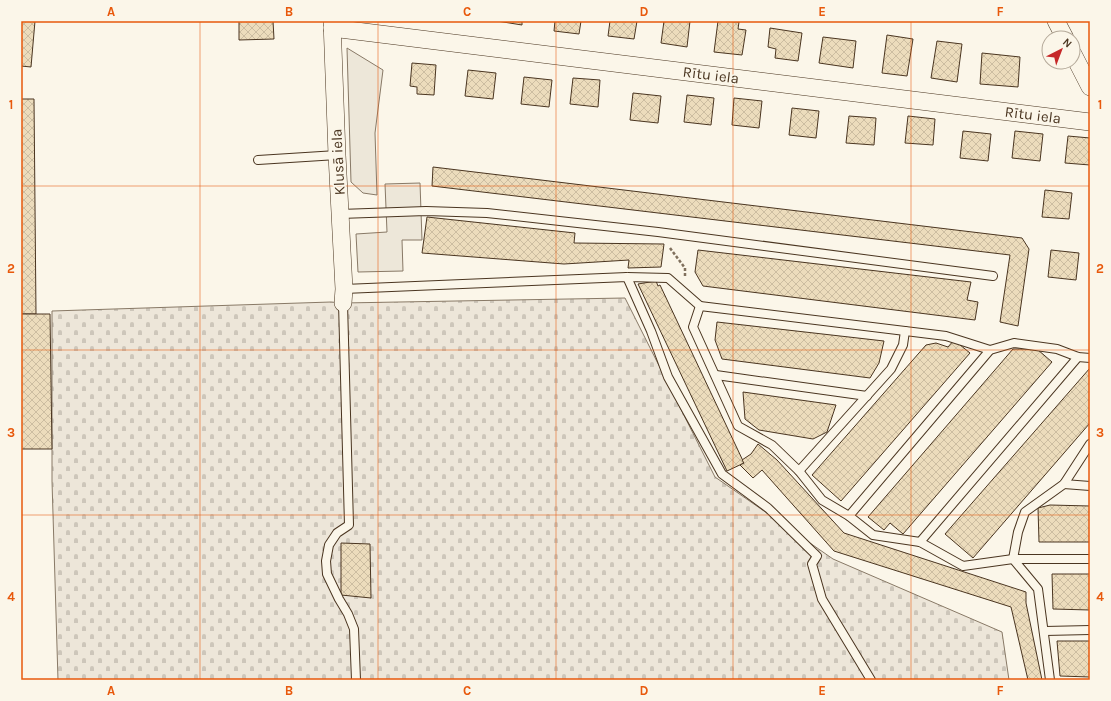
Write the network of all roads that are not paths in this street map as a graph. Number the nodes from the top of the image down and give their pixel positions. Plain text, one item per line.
1 (1056, 21) edge
2 (332, 24) edge
3 (1061, 30) edge
4 (1081, 70) edge
5 (1090, 87) edge
6 (1090, 122) edge
7 (337, 155) junction
8 (258, 160) dead end
9 (340, 214) junction
10 (993, 276) dead end
11 (627, 277) junction
12 (343, 296) junction
13 (700, 306) junction
14 (905, 331) junction
15 (990, 350) junction
16 (1078, 357) junction
17 (1090, 358) edge
18 (716, 375) junction
19 (867, 396) junction
20 (1090, 444) edge
21 (799, 471) junction
22 (1064, 484) junction
23 (1090, 486) edge
24 (849, 516) junction
25 (920, 542) junction
26 (1013, 559) junction
27 (1090, 559) edge
28 (1090, 630) edge
29 (1045, 631) junction
30 (356, 680) edge
31 (871, 680) edge
32 (1050, 680) edge

1 - 3 street
2 - 6 street, Rītu iela
2 - 7 street, Klusā iela
4 - 5 street
7 - 8 lane
7 - 9 street, Klusā iela
9 - 10 lane
9 - 12 street, Klusā iela
11 - 12 lane
11 - 13 lane
11 - 31 lane
12 - 30 lane
13 - 14 lane
13 - 18 lane
14 - 15 lane
14 - 19 lane
15 - 16 lane
15 - 24 lane
16 - 17 lane
16 - 25 lane
18 - 19 lane
18 - 21 lane
19 - 21 lane
20 - 22 lane
21 - 24 lane
22 - 23 lane
22 - 26 lane
24 - 25 lane
25 - 26 lane
26 - 27 lane
26 - 29 lane
28 - 29 lane
29 - 32 lane

